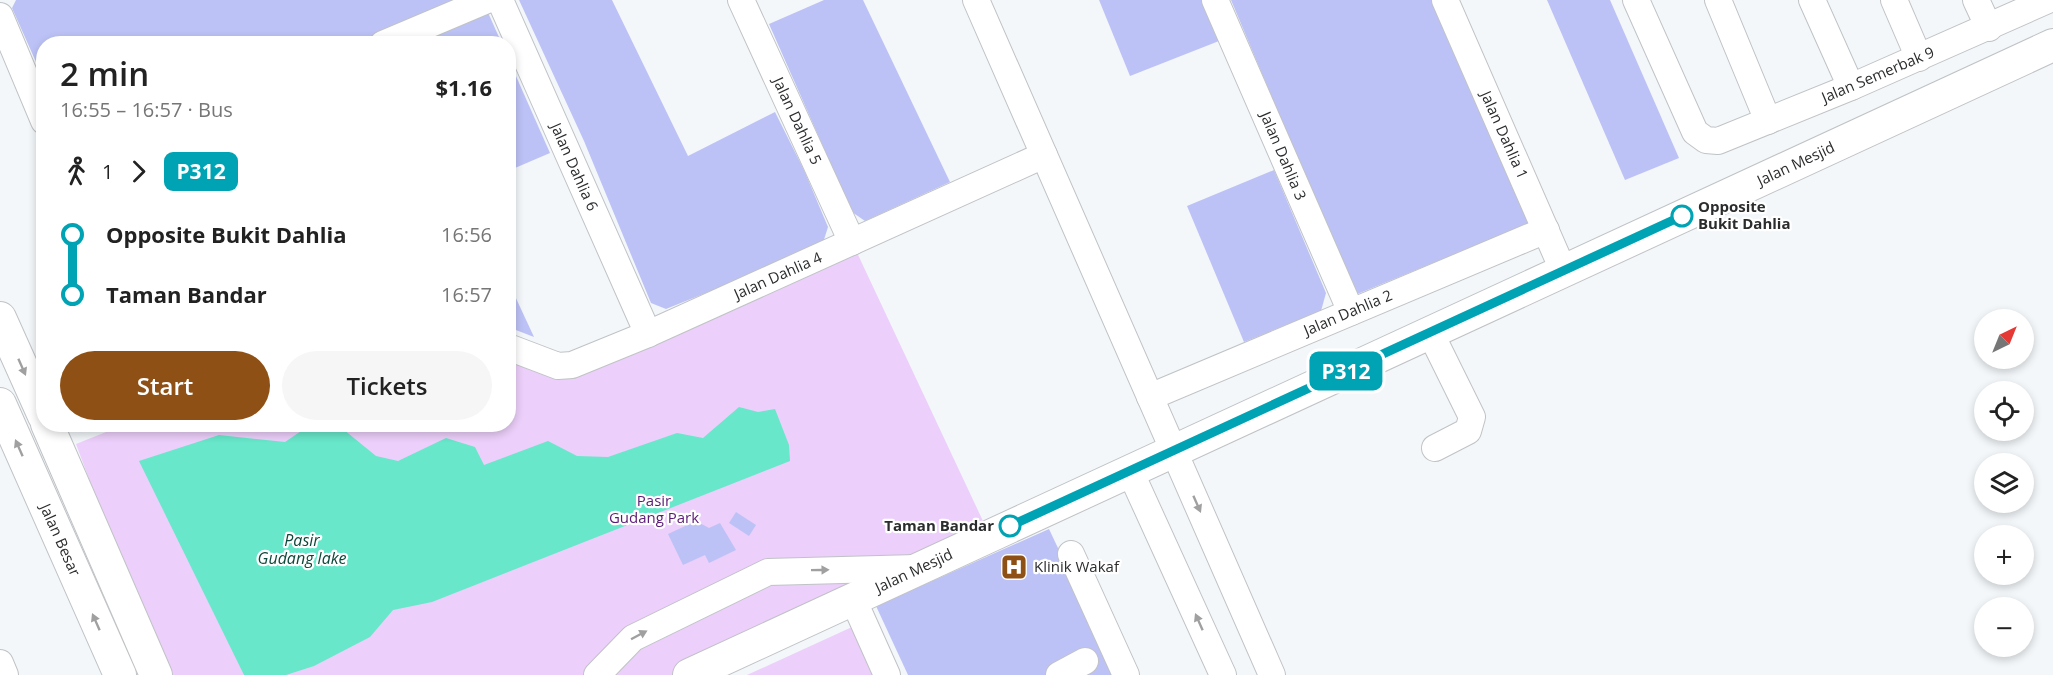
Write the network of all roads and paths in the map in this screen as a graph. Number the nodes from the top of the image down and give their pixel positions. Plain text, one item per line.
1 (487, 0) edge
2 (500, 0) edge
3 (741, 0) edge
4 (976, 0) edge
5 (1215, 0) edge
6 (1445, 0) edge
7 (1636, 0) edge
8 (1718, 0) edge
9 (1812, 0) edge
10 (1894, 0) edge
11 (1976, 0) edge
12 (2048, 0) edge
13 (0, 16) edge
14 (1989, 28) junction
15 (402, 36) edge
16 (516, 36) edge
17 (516, 36) edge
18 (2053, 45) edge
19 (1919, 58) junction
20 (1851, 87) junction
21 (36, 102) edge
22 (1768, 121) junction
23 (1044, 155) junction
24 (1546, 230) junction
25 (852, 242) junction
26 (1563, 270) junction
27 (1351, 312) junction
28 (0, 318) edge
29 (1430, 332) junction
30 (648, 334) junction
31 (516, 350) edge
32 (1150, 397) junction
33 (36, 398) edge
34 (0, 404) edge
35 (50, 432) edge
36 (1434, 448) dead end
37 (1174, 451) junction
38 (1130, 471) junction
39 (1071, 554) dead end
40 (921, 568) junction
41 (853, 599) junction
42 (1085, 661) dead end
43 (0, 663) edge
44 (5, 675) edge
45 (120, 675) edge
46 (156, 675) edge
47 (597, 675) edge
48 (689, 675) edge
49 (887, 675) edge
50 (1059, 675) edge
51 (1126, 675) edge
52 (1223, 675) edge
53 (1272, 675) edge

1 - 15 street
2 - 16 street, Jalan Dahlia 6
3 - 25 street, Jalan Dahlia 5
4 - 23 street
5 - 27 street, Jalan Dahlia 3
6 - 24 street, Jalan Dahlia 1
7 - 22 street, Jalan Semerbak 9
8 - 22 street
9 - 20 street
10 - 19 street
11 - 14 street
12 - 14 street, Jalan Semerbak 9
13 - 21 street
14 - 19 street, Jalan Semerbak 9
17 - 30 street, Jalan Dahlia 6
18 - 26 main road, Jalan Mesjid
19 - 20 street, Jalan Semerbak 9
20 - 22 street, Jalan Semerbak 9
23 - 25 street, Jalan Dahlia 4
23 - 32 street
24 - 26 street, Jalan Dahlia 1
24 - 27 street, Jalan Dahlia 2
25 - 30 street, Jalan Dahlia 4
26 - 29 main road, Jalan Mesjid
27 - 32 street, Jalan Dahlia 2
28 -> 33 main road
29 - 36 street
29 - 37 main road, Jalan Mesjid
30 - 31 street, Jalan Dahlia 4
32 - 37 street
45 -> 34 main road, Jalan Besar
35 - 46 main road
37 - 38 main road, Jalan Mesjid
37 -> 53 street
38 - 40 main road, Jalan Mesjid
52 -> 38 street
39 - 51 street
40 - 41 main road, Jalan Mesjid
47 -> 40 street
41 - 48 main road, Jalan Mesjid
41 - 49 street
42 - 50 street
43 - 44 street

